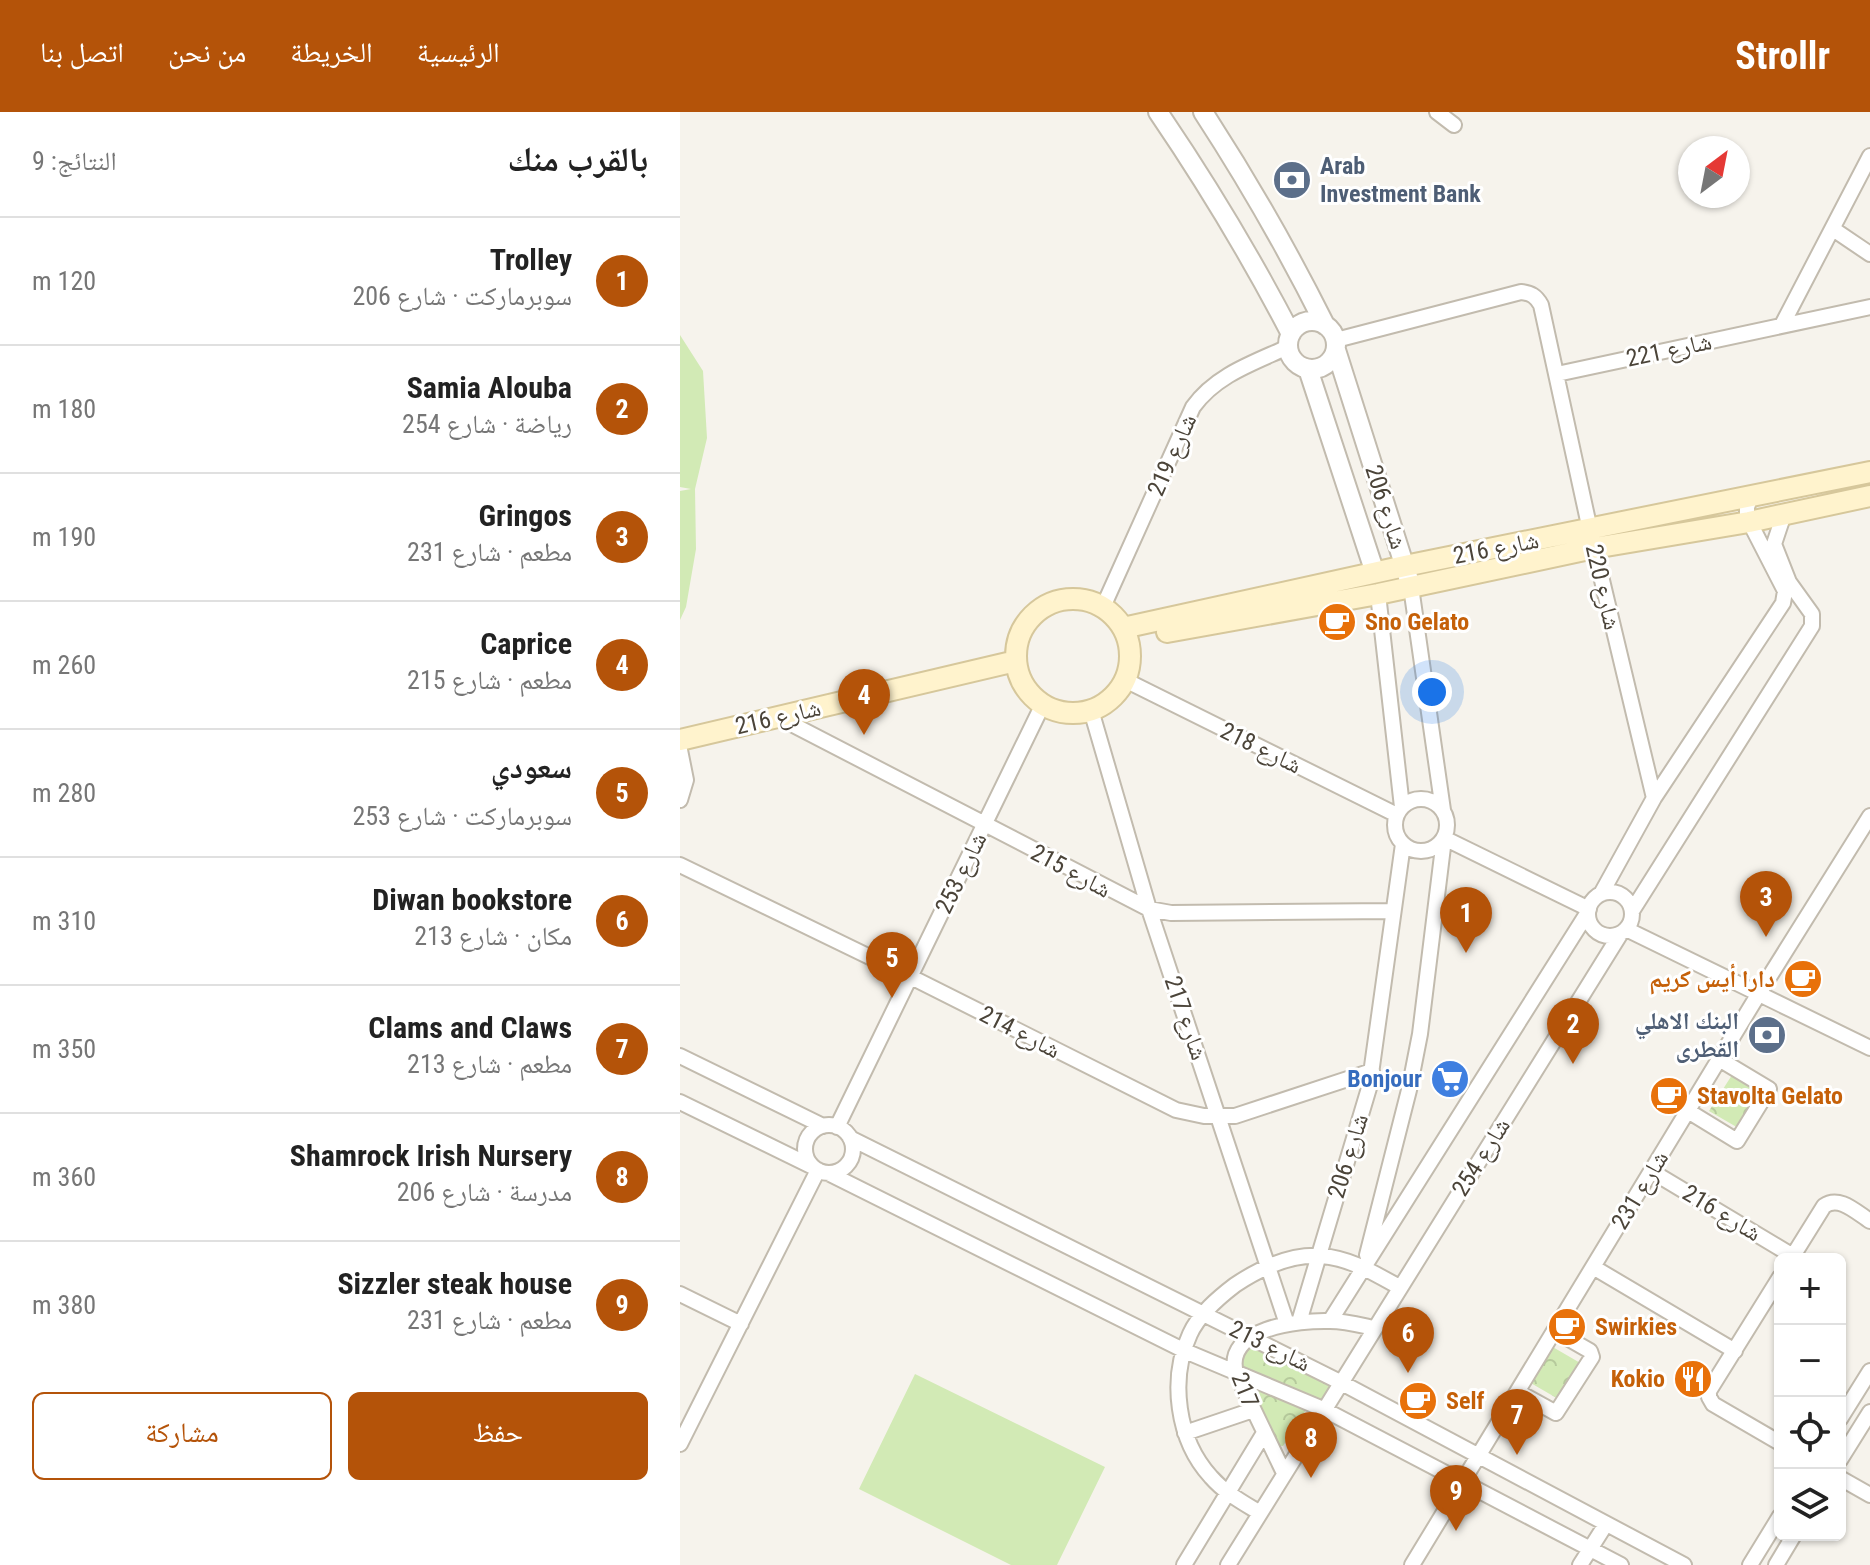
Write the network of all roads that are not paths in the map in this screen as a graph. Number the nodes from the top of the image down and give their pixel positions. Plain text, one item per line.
1 (1158, 112) edge
2 (1203, 112) edge
3 (1437, 112) edge
4 (1454, 125) dead end
5 (1870, 156) edge
6 (1833, 229) junction
7 (1870, 254) edge
8 (1870, 307) edge
9 (1325, 325) junction
10 (1782, 325) junction
11 (1290, 340) junction
12 (1336, 345) junction
13 (1308, 369) junction
14 (1557, 374) junction
15 (1870, 472) edge
16 (1870, 496) edge
17 (1751, 497) junction
18 (1784, 514) junction
19 (1749, 522) junction
20 (1592, 539) junction
21 (1405, 566) junction
22 (1376, 584) junction
23 (1411, 587) junction
24 (1103, 607) junction
25 (1125, 634) junction
26 (1016, 661) junction
27 (1125, 680) junction
28 (1043, 704) junction
29 (1091, 710) junction
30 (778, 717) junction
31 (680, 740) edge
32 (680, 750) edge
33 (1654, 798) junction
34 (680, 800) edge
35 (1443, 810) junction
36 (1400, 811) junction
37 (1870, 816) edge
38 (984, 825) junction
39 (1444, 838) junction
40 (1403, 844) junction
41 (680, 865) edge
42 (1601, 894) junction
43 (1149, 909) junction
44 (1393, 911) junction
45 (1588, 911) junction
46 (1632, 911) junction
47 (1623, 931) junction
48 (911, 977) junction
49 (1758, 995) junction
50 (1870, 1048) edge
51 (680, 1056) edge
52 (1719, 1059) junction
53 (1372, 1071) junction
54 (680, 1102) edge
55 (1688, 1111) junction
56 (1219, 1117) junction
57 (830, 1126) junction
58 (850, 1138) junction
59 (819, 1170) junction
60 (1651, 1171) junction
61 (1870, 1221) edge
62 (1785, 1253) edge
63 (1795, 1253) edge
64 (1318, 1256) junction
65 (1269, 1266) junction
66 (1364, 1267) junction
67 (1593, 1267) junction
68 (1399, 1287) junction
69 (1774, 1287) edge
70 (680, 1294) edge
71 (1203, 1314) junction
72 (1330, 1321) junction
73 (1293, 1323) junction
74 (741, 1324) junction
75 (1374, 1328) junction
76 (1555, 1331) junction
77 (1252, 1337) junction
78 (1185, 1351) junction
79 (1735, 1351) junction
80 (1870, 1371) edge
81 (1236, 1373) junction
82 (1340, 1382) junction
83 (1518, 1392) junction
84 (1323, 1409) junction
85 (1846, 1409) edge
86 (1253, 1410) junction
87 (1870, 1412) edge
88 (1185, 1433) junction
89 (1264, 1433) junction
90 (1774, 1439) edge
91 (680, 1444) edge
92 (1846, 1450) edge
93 (1478, 1457) junction
94 (1284, 1473) junction
95 (1846, 1481) edge
96 (1463, 1482) junction
97 (1228, 1493) junction
98 (1870, 1495) edge
99 (1260, 1513) junction
100 (1606, 1524) junction
101 (1774, 1526) edge
102 (1790, 1541) edge
103 (1591, 1549) junction
104 (1184, 1565) edge
105 (1228, 1565) edge
106 (1412, 1565) edge
107 (1580, 1565) edge
108 (1621, 1565) edge
109 (1684, 1565) edge
110 (1750, 1565) edge
111 (1776, 1565) edge

1 - 11 street
2 - 9 street
3 - 4 street
5 - 6 street
6 - 7 street
6 - 10 street
8 - 10 street, شارع 221
9 - 11 street
9 - 12 street
10 - 14 street, شارع 221
11 - 13 street
11 - 24 street, شارع 219
12 - 13 street
12 - 14 street
12 - 21 street, شارع 206
13 - 22 street, شارع 206
14 - 20 street, شارع 220
15 - 17 main road, شارع 216
16 - 18 main road, شارع 216
17 - 19 street
17 - 20 main road, شارع 216
18 - 19 main road, شارع 216
18 - 46 street
19 - 20 main road, شارع 216
19 - 33 street
20 - 21 main road, شارع 216
20 - 23 main road, شارع 216
20 - 33 street, شارع 220
21 - 22 main road, شارع 216
21 - 23 street, شارع 206
22 - 23 main road, شارع 216
22 - 25 main road, شارع 216
22 - 36 street, شارع 206
23 - 35 street, شارع 206
24 - 25 main road
24 - 26 main road
25 - 27 main road
26 - 28 main road
26 - 30 main road, شارع 216
27 - 29 main road
27 - 36 street, شارع 218
28 - 29 main road
28 - 38 street, شارع 253
29 - 43 street, شارع 217
30 - 31 main road, شارع 216
30 - 38 street, شارع 215
32 - 34 street
33 - 42 street
35 - 36 street
35 - 39 street
36 - 40 street
37 - 49 street, شارع 231
38 - 43 street, شارع 215
38 - 48 street, شارع 253
39 - 40 street
39 - 45 street
39 - 66 street, شارع 206
40 - 44 street, شارع 206
41 - 48 street, شارع 214
42 - 45 street
42 - 46 street
43 - 44 street, شارع 215
43 - 56 street, شارع 217
44 - 53 street, شارع 206
45 - 47 street
45 - 66 street, شارع 254
46 - 47 street
47 - 49 street
47 - 68 street, شارع 254
48 - 56 street, شارع 214
48 - 57 street, شارع 253
49 - 50 street
49 - 52 street, شارع 231
51 - 57 street
52 - 55 street, شارع 231
52 - 55 street
53 - 56 street, شارع 214
53 - 64 street, شارع 206
54 - 59 street, شارع 213
55 - 60 street, شارع 231
56 - 65 street, شارع 217
57 - 58 street
57 - 59 street
58 - 59 street
58 - 71 street, شارع 213
59 - 74 street
59 - 78 street, شارع 213
60 - 62 street, شارع 216
60 - 67 street, شارع 231
61 - 63 street
64 - 65 street
64 - 66 street
64 - 73 street, شارع 206
65 - 71 street
65 - 73 street, شارع 217
66 - 68 street
66 - 72 street, شارع 254
67 - 76 street, شارع 231
67 - 79 street
68 - 75 street, شارع 254
69 - 79 street
70 - 74 street
71 - 77 street, شارع 213
71 - 78 street
72 - 73 street, 217
72 - 75 street, 217
73 - 77 street, 217
74 - 91 street
75 - 82 street, شارع 254
76 - 83 street, شارع 231
76 - 83 street
77 - 81 street, 217
77 - 82 street, شارع 213
78 - 81 street, شارع 213
78 - 88 street
79 - 90 street
80 - 85 street
81 - 84 street, شارع 213
81 - 86 street, 217
82 - 84 street
82 - 93 street, شارع 213
83 - 93 street, شارع 231
84 - 94 street
84 - 96 street, شارع 213
86 - 88 street
86 - 89 street, 217
87 - 92 street
88 - 97 street
89 - 94 street, 217
89 - 97 street
93 - 96 street, شارع 231
93 - 100 street, شارع 213
94 - 99 street
95 - 98 street
96 - 103 street, شارع 213
96 - 106 street, شارع 231
97 - 99 street
97 - 104 street
99 - 105 street
100 - 103 street
100 - 109 street, شارع 213
101 - 110 street
102 - 111 street
103 - 107 street
103 - 108 street, شارع 213

